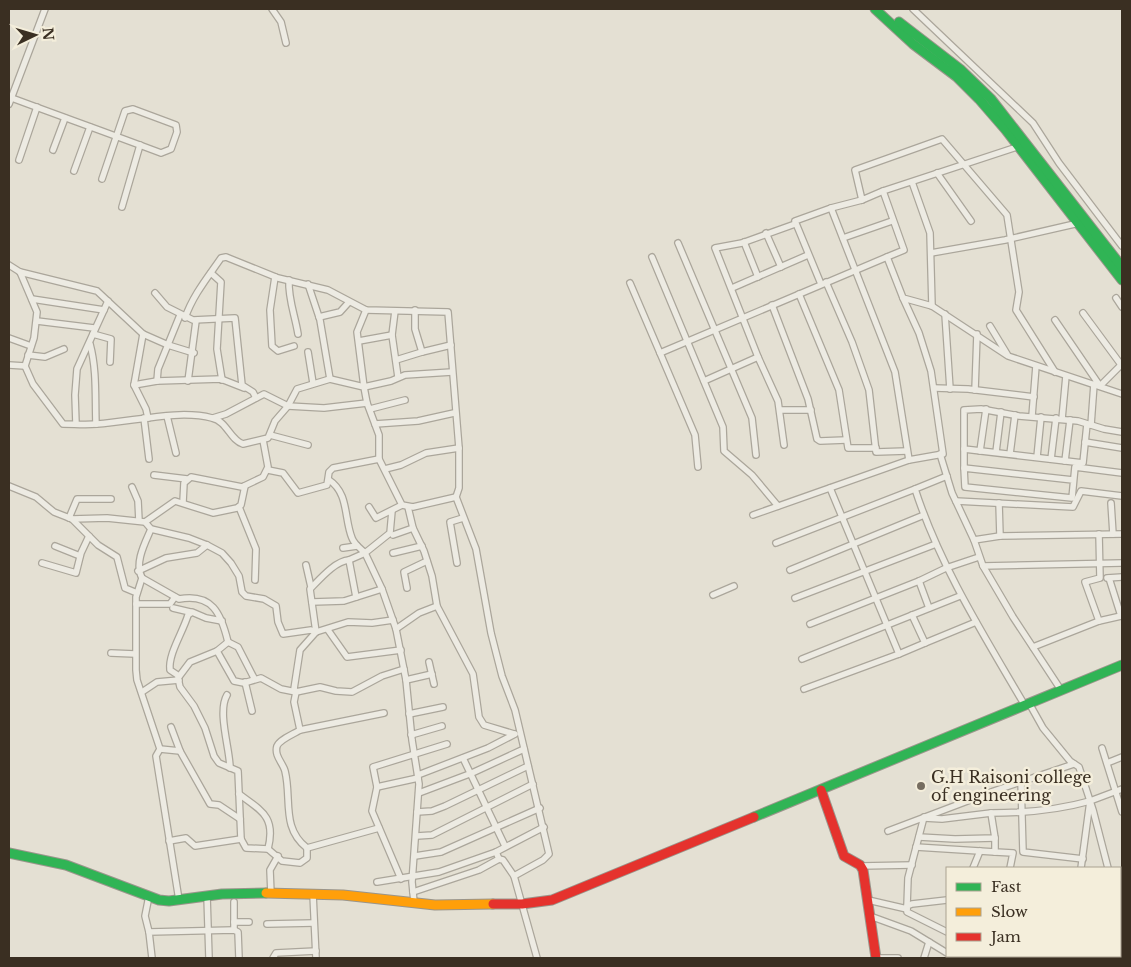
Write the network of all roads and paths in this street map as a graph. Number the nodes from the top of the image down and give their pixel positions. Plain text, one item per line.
1 (45, 9) edge
2 (272, 9) edge
3 (875, 9) edge
4 (883, 9) edge
5 (912, 9) edge
6 (286, 43) dead end
7 (9, 99) edge
8 (37, 107) junction
9 (66, 118) junction
10 (90, 127) junction
11 (115, 136) junction
12 (1022, 144) junction
13 (140, 145) junction
14 (53, 150) dead end
15 (19, 160) dead end
16 (965, 164) junction
17 (74, 171) dead end
18 (937, 173) junction
19 (102, 179) dead end
20 (912, 182) junction
21 (883, 191) junction
22 (862, 200) junction
23 (122, 207) dead end
24 (831, 208) junction
25 (892, 220) junction
26 (971, 221) dead end
27 (1081, 222) junction
28 (795, 224) junction
29 (766, 232) junction
30 (843, 238) junction
31 (1013, 238) junction
32 (744, 242) junction
33 (678, 243) dead end
34 (1122, 246) edge
35 (931, 253) junction
36 (808, 255) junction
37 (652, 257) dead end
38 (887, 257) junction
39 (9, 265) edge
40 (781, 267) junction
41 (1122, 267) edge
42 (856, 270) junction
43 (20, 272) junction
44 (211, 273) junction
45 (275, 277) junction
46 (758, 277) junction
47 (289, 280) junction
48 (1122, 280) edge
49 (630, 283) dead end
50 (824, 283) junction
51 (308, 284) junction
52 (732, 288) junction
53 (155, 293) dead end
54 (798, 294) junction
55 (903, 298) junction
56 (1116, 298) dead end
57 (32, 299) junction
58 (108, 301) junction
59 (349, 302) junction
60 (772, 305) junction
61 (932, 306) junction
62 (1122, 307) edge
63 (104, 310) junction
64 (366, 310) junction
65 (415, 310) junction
66 (395, 311) junction
67 (1083, 312) dead end
68 (946, 314) junction
69 (182, 316) junction
70 (319, 316) junction
71 (743, 318) junction
72 (218, 320) junction
73 (1055, 320) dead end
74 (37, 321) junction
75 (196, 321) junction
76 (990, 326) dead end
77 (715, 330) junction
78 (93, 331) junction
79 (143, 334) junction
80 (298, 334) dead end
81 (977, 334) junction
82 (392, 335) junction
83 (9, 338) edge
84 (359, 341) junction
85 (688, 341) junction
86 (90, 344) junction
87 (168, 345) junction
88 (451, 345) junction
89 (31, 346) junction
90 (294, 346) dead end
91 (64, 349) dead end
92 (308, 352) dead end
93 (422, 352) junction
94 (660, 352) junction
95 (194, 353) junction
96 (28, 355) junction
97 (1008, 356) junction
98 (758, 357) junction
99 (396, 360) junction
100 (110, 362) dead end
101 (9, 365) edge
102 (1122, 365) edge
103 (24, 366) junction
104 (1036, 366) junction
105 (732, 368) junction
106 (452, 372) junction
107 (1055, 372) junction
108 (1066, 376) junction
109 (398, 377) junction
110 (330, 378) junction
111 (222, 380) junction
112 (157, 381) junction
113 (188, 381) junction
114 (704, 381) junction
115 (313, 383) junction
116 (134, 385) junction
117 (1097, 385) junction
118 (364, 387) junction
119 (244, 388) junction
120 (934, 388) junction
121 (950, 389) junction
122 (975, 390) junction
123 (1122, 394) edge
124 (1034, 397) junction
125 (256, 398) junction
126 (405, 400) dead end
127 (288, 406) junction
128 (369, 406) junction
129 (781, 410) junction
130 (811, 410) junction
131 (986, 410) junction
132 (1001, 412) junction
133 (454, 413) junction
134 (1015, 415) junction
135 (167, 416) junction
136 (1032, 416) junction
137 (1041, 417) junction
138 (146, 418) junction
139 (214, 418) junction
140 (1059, 418) junction
141 (1070, 420) junction
142 (76, 424) junction
143 (96, 424) junction
144 (376, 424) junction
145 (1089, 424) junction
146 (1122, 432) edge
147 (270, 435) junction
148 (263, 440) junction
149 (846, 440) junction
150 (1085, 442) junction
151 (308, 445) dead end
152 (784, 445) dead end
153 (459, 448) junction
154 (876, 448) junction
155 (1122, 448) edge
156 (964, 449) junction
157 (907, 451) junction
158 (980, 451) junction
159 (996, 452) junction
160 (176, 453) dead end
161 (940, 454) junction
162 (1010, 454) junction
163 (756, 455) dead end
164 (1038, 457) junction
165 (380, 458) junction
166 (149, 459) dead end
167 (1051, 459) junction
168 (909, 460) junction
169 (1065, 460) junction
170 (698, 467) dead end
171 (385, 468) junction
172 (964, 468) junction
173 (268, 470) junction
174 (1122, 473) edge
175 (154, 475) dead end
176 (947, 476) junction
177 (187, 479) junction
178 (329, 480) junction
179 (1073, 480) junction
180 (9, 486) edge
181 (132, 486) dead end
182 (244, 486) junction
183 (830, 488) junction
184 (915, 488) junction
185 (1122, 496) edge
186 (456, 497) junction
187 (111, 499) dead end
188 (956, 501) junction
189 (183, 502) junction
190 (999, 503) junction
191 (1111, 503) dead end
192 (405, 506) junction
193 (778, 506) junction
194 (239, 507) junction
195 (369, 507) dead end
196 (392, 511) junction
197 (752, 515) dead end
198 (924, 515) junction
199 (843, 517) junction
200 (463, 518) junction
201 (70, 519) junction
202 (142, 522) junction
203 (413, 528) junction
204 (151, 529) junction
205 (1099, 534) junction
206 (1113, 534) junction
207 (1122, 534) edge
208 (393, 535) dead end
209 (89, 536) junction
210 (1000, 536) junction
211 (974, 540) junction
212 (776, 543) dead end
213 (853, 544) junction
214 (936, 544) junction
215 (207, 545) junction
216 (55, 546) dead end
217 (358, 546) junction
218 (422, 546) junction
219 (343, 548) dead end
220 (365, 553) junction
221 (393, 553) dead end
222 (80, 556) junction
223 (979, 556) junction
224 (349, 560) junction
225 (427, 561) junction
226 (42, 562) dead end
227 (457, 563) dead end
228 (1122, 563) edge
229 (1100, 564) junction
230 (306, 565) dead end
231 (983, 566) junction
232 (946, 568) junction
233 (790, 570) dead end
234 (138, 571) junction
235 (864, 572) junction
236 (1122, 577) edge
237 (142, 578) junction
238 (1100, 578) junction
239 (1109, 578) junction
240 (255, 580) dead end
241 (919, 581) junction
242 (734, 586) dead end
243 (312, 587) junction
244 (407, 588) dead end
245 (382, 589) junction
246 (137, 593) junction
247 (713, 595) dead end
248 (960, 596) junction
249 (175, 597) junction
250 (356, 597) junction
251 (795, 598) dead end
252 (874, 598) junction
253 (312, 602) junction
254 (136, 604) junction
255 (437, 606) junction
256 (172, 608) dead end
257 (929, 608) junction
258 (190, 612) junction
259 (912, 615) junction
260 (1121, 615) edge
261 (393, 620) junction
262 (222, 621) junction
263 (1099, 621) junction
264 (976, 622) junction
265 (810, 624) dead end
266 (885, 626) junction
267 (396, 629) junction
268 (328, 630) junction
269 (316, 632) junction
270 (228, 642) junction
271 (925, 642) junction
272 (1032, 647) junction
273 (401, 650) junction
274 (218, 651) junction
275 (111, 653) dead end
276 (135, 654) junction
277 (898, 654) junction
278 (802, 659) dead end
279 (429, 662) dead end
280 (1122, 665) edge
281 (404, 669) junction
282 (432, 674) junction
283 (179, 678) junction
284 (254, 678) junction
285 (406, 680) junction
286 (245, 682) junction
287 (434, 684) dead end
288 (804, 689) dead end
289 (1061, 690) junction
290 (142, 692) junction
291 (296, 692) junction
292 (227, 695) dead end
293 (1027, 704) junction
294 (443, 708) dead end
295 (252, 711) dead end
296 (384, 713) dead end
297 (409, 714) junction
298 (442, 726) dead end
299 (171, 727) dead end
300 (300, 730) junction
301 (517, 733) junction
302 (411, 735) junction
303 (447, 744) dead end
304 (1102, 748) dead end
305 (160, 749) junction
306 (524, 749) junction
307 (180, 751) junction
308 (414, 754) junction
309 (1122, 757) edge
310 (463, 758) junction
311 (1107, 763) junction
312 (1074, 764) junction
313 (528, 766) junction
314 (230, 768) junction
315 (471, 773) junction
316 (418, 777) junction
317 (1021, 781) junction
318 (533, 784) junction
319 (376, 787) junction
320 (480, 790) junction
321 (821, 790) junction
322 (1120, 790) edge
323 (419, 793) junction
324 (239, 794) junction
325 (1090, 800) junction
326 (488, 807) junction
327 (540, 808) junction
328 (417, 812) junction
329 (1122, 812) edge
330 (991, 813) junction
331 (1022, 813) junction
332 (924, 817) junction
333 (240, 819) junction
334 (496, 826) junction
335 (544, 827) junction
336 (379, 828) junction
337 (888, 832) dead end
338 (417, 836) junction
339 (919, 836) junction
340 (995, 838) junction
341 (241, 839) junction
342 (169, 841) junction
343 (505, 846) junction
344 (916, 847) junction
345 (307, 848) junction
346 (268, 849) junction
347 (980, 851) junction
348 (496, 852) junction
349 (995, 852) junction
350 (1023, 852) junction
351 (9, 853) edge
352 (1012, 853) junction
353 (278, 856) junction
354 (415, 856) junction
355 (499, 859) junction
356 (1083, 859) junction
357 (912, 865) junction
358 (861, 866) junction
359 (973, 867) edge
360 (1010, 867) edge
361 (1081, 867) edge
362 (1108, 867) edge
363 (514, 876) junction
364 (412, 878) junction
365 (401, 879) junction
366 (377, 882) dead end
367 (413, 892) junction
368 (271, 894) junction
369 (313, 894) junction
370 (149, 896) junction
371 (206, 896) junction
372 (179, 900) junction
373 (868, 900) junction
374 (946, 900) edge
375 (234, 902) dead end
376 (414, 902) junction
377 (522, 904) junction
378 (907, 907) junction
379 (870, 916) junction
380 (234, 922) junction
381 (249, 922) dead end
382 (314, 923) junction
383 (267, 924) dead end
384 (208, 930) junction
385 (234, 930) junction
386 (149, 932) junction
387 (946, 932) edge
388 (929, 942) junction
389 (946, 954) edge
390 (316, 955) edge
391 (152, 958) edge
392 (209, 958) edge
393 (239, 958) edge
394 (273, 958) edge
395 (536, 958) edge
396 (876, 958) edge
397 (898, 958) edge
398 (924, 958) edge

1 - 7 street
2 - 6 street
3 - 12 main road
4 - 12 main road
5 - 34 street
7 - 8 street
8 - 9 street
8 - 15 street
9 - 10 street
9 - 14 street
10 - 11 street
10 - 17 street
11 - 13 street
11 - 13 street
11 - 19 street
12 - 16 street
12 - 27 main road
13 - 23 street
16 - 18 street
16 - 22 street
16 - 31 street
18 - 20 street
18 - 26 street
20 - 21 street
20 - 35 street
21 - 22 street
21 - 25 street
22 - 24 street
24 - 28 street
24 - 30 street
25 - 30 street
25 - 38 street
27 - 31 street
27 - 41 main road
27 - 48 main road
28 - 29 street
28 - 36 street
29 - 32 street
29 - 40 street
30 - 42 street
31 - 35 street
31 - 107 street
32 - 46 street
32 - 52 street
33 - 77 street
35 - 61 street
36 - 40 street
36 - 50 street
37 - 85 street
38 - 42 street
38 - 55 street
39 - 43 street
40 - 46 street
42 - 50 street
42 - 157 street
43 - 57 street
43 - 58 street
44 - 45 street
44 - 69 street
44 - 72 street
45 - 47 street
45 - 90 street
46 - 52 street
47 - 51 street
47 - 80 street
49 - 94 street
50 - 54 street
50 - 154 street
51 - 59 street
51 - 70 street
52 - 71 street
53 - 69 street
54 - 60 street
54 - 149 street
55 - 61 street
55 - 120 street
56 - 62 street
57 - 63 street
57 - 74 street
58 - 63 street
58 - 79 street
59 - 64 street
59 - 70 street
60 - 71 street
60 - 130 street
61 - 68 street
63 - 78 street
64 - 66 street
64 - 84 street
65 - 66 street
65 - 88 street
65 - 93 street
66 - 82 street
67 - 102 street
68 - 81 street
68 - 121 street
69 - 75 street
69 - 87 street
70 - 110 street
71 - 77 street
71 - 98 street
72 - 75 street
72 - 111 street
72 - 119 street
73 - 117 street
74 - 78 street
74 - 89 street
75 - 95 street
76 - 97 street
77 - 85 street
77 - 105 street
78 - 86 street
78 - 100 street
79 - 87 street
79 - 116 street
81 - 97 street
81 - 122 street
82 - 84 street
82 - 99 street
83 - 89 street
84 - 118 street
85 - 94 street
85 - 114 street
86 - 142 street
86 - 143 street
87 - 95 street
87 - 112 street
88 - 93 street
88 - 106 street
89 - 96 street
91 - 96 street
92 - 115 street
93 - 99 street
94 - 170 street
95 - 113 street
96 - 103 street
97 - 104 street
98 - 105 street
98 - 129 street
99 - 109 street
101 - 103 street
102 - 117 street
103 - 142 street
104 - 107 street
104 - 124 street
105 - 114 street
105 - 163 street
106 - 109 street
106 - 133 street
107 - 108 street
108 - 117 street
108 - 140 street
109 - 118 street
110 - 115 street
110 - 118 street
111 - 113 street
111 - 119 street
112 - 113 street
112 - 116 street
114 - 193 street
115 - 127 street
116 - 138 street
117 - 123 street
117 - 145 street
118 - 128 street
119 - 125 street
120 - 121 street
120 - 161 street
121 - 122 street
122 - 124 street
124 - 136 street
125 - 127 street
125 - 139 street
126 - 128 street
127 - 128 street
127 - 147 street
128 - 144 street
129 - 130 street
129 - 152 street
130 - 149 street
131 - 132 street
131 - 156 street
131 - 158 street
132 - 134 street
132 - 159 street
133 - 144 street
133 - 153 street
134 - 136 street
134 - 162 street
135 - 138 street
135 - 139 street
135 - 160 street
136 - 137 street
137 - 140 street
137 - 164 street
138 - 143 street
138 - 166 street
139 - 148 street
140 - 141 street
140 - 167 street
141 - 145 street
141 - 169 street
142 - 143 street
144 - 165 street
145 - 146 street
145 - 150 street
147 - 148 street
147 - 151 street
148 - 173 street
149 - 154 street
150 - 155 street
150 - 169 street
153 - 171 street
153 - 186 street
154 - 157 street
156 - 158 street
156 - 172 street
157 - 168 street
158 - 159 street
159 - 162 street
161 - 168 street
161 - 176 street
162 - 164 street
164 - 167 street
165 - 171 street
165 - 178 street
167 - 169 street
168 - 183 street
171 - 192 street
172 - 179 street
172 - 179 street
173 - 178 street
173 - 182 street
174 - 179 street
175 - 177 street
176 - 184 street
176 - 188 street
177 - 182 street
177 - 189 street
178 - 217 street
180 - 201 street
181 - 202 street
182 - 194 street
183 - 193 street
183 - 199 street
184 - 198 street
184 - 199 street
185 - 190 street
186 - 192 street
186 - 200 street
187 - 201 street
188 - 190 street
188 - 211 street
189 - 194 street
189 - 202 street
190 - 210 street
191 - 206 street
192 - 196 street
192 - 203 street
193 - 197 street
194 - 240 street
195 - 196 street
196 - 220 street
198 - 213 street
198 - 214 street
199 - 212 street
199 - 213 street
200 - 227 street
200 - 301 street
201 - 202 street
201 - 209 street
202 - 204 street
203 - 208 street
203 - 218 street
204 - 215 street
204 - 234 street
205 - 206 street
205 - 210 street
205 - 229 street
206 - 207 street
209 - 222 street
209 - 246 street
210 - 211 street
211 - 223 street
213 - 233 street
213 - 235 street
214 - 232 street
214 - 235 street
215 - 234 street
215 - 269 street
216 - 222 street
217 - 219 street
217 - 220 street
218 - 221 street
218 - 225 street
220 - 224 street
220 - 245 street
222 - 226 street
223 - 231 street
223 - 232 street
224 - 243 street
224 - 250 street
225 - 244 street
225 - 255 street
228 - 229 street
229 - 231 street
229 - 238 street
230 - 243 street
231 - 272 street
232 - 241 street
232 - 248 street
234 - 237 street
235 - 251 street
235 - 252 street
236 - 239 street
237 - 246 street
237 - 249 street
238 - 239 street
238 - 263 street
239 - 260 street
241 - 252 street
241 - 257 street
242 - 247 street
243 - 253 street
245 - 250 street
245 - 261 street
246 - 254 street
248 - 257 street
248 - 264 street
249 - 254 street
249 - 262 street
250 - 253 street
252 - 265 street
252 - 266 street
253 - 269 street
254 - 276 street
255 - 267 street
255 - 301 street
256 - 258 street
257 - 259 street
258 - 262 street
258 - 283 street
259 - 266 street
259 - 271 street
260 - 263 street
261 - 267 street
261 - 268 street
262 - 270 street
263 - 272 street
264 - 271 street
264 - 293 street
266 - 277 street
266 - 278 street
267 - 273 street
268 - 269 street
268 - 273 street
269 - 291 street
270 - 274 street
270 - 284 street
271 - 277 street
272 - 289 street
273 - 281 street
274 - 283 street
274 - 286 street
275 - 276 street
276 - 290 street
277 - 288 street
279 - 282 street
280 - 289 main road
281 - 285 street
281 - 291 street
282 - 285 street
282 - 287 street
283 - 290 street
283 - 314 street
284 - 286 street
284 - 291 street
285 - 297 street
286 - 295 street
289 - 293 main road
290 - 305 street
291 - 300 street
292 - 314 street
293 - 312 street
293 - 321 main road
294 - 297 street
296 - 300 street
297 - 302 street
298 - 302 street
299 - 307 street
300 - 345 street
301 - 306 street
301 - 310 street
302 - 308 street
303 - 308 street
304 - 311 street
305 - 307 street
305 - 342 street
306 - 313 street
306 - 315 street
307 - 333 street
308 - 316 street
308 - 319 street
309 - 311 street
310 - 315 street
310 - 316 street
311 - 322 street
312 - 317 street
312 - 325 street
313 - 318 street
313 - 320 street
314 - 324 street
315 - 320 street
315 - 323 street
316 - 319 street
316 - 323 street
317 - 331 street
317 - 332 street
318 - 326 street
318 - 327 street
319 - 336 street
320 - 326 street
320 - 328 street
321 - 358 main road
321 - 377 main road
322 - 325 street
322 - 329 street
323 - 328 street
324 - 333 street
324 - 346 street
325 - 331 street
325 - 356 street
325 - 362 street
326 - 334 street
326 - 338 street
327 - 334 street
327 - 335 street
328 - 338 street
330 - 331 street
330 - 332 street
330 - 340 street
331 - 350 street
332 - 337 street
332 - 339 street
333 - 341 street
334 - 343 street
334 - 354 street
335 - 343 street
335 - 363 street
336 - 345 street
336 - 365 street
338 - 354 street
339 - 340 street
339 - 344 street
340 - 349 street
341 - 342 street
341 - 346 street
342 - 372 street
343 - 348 street
344 - 347 street
344 - 357 street
345 - 353 street
346 - 353 street
347 - 349 street
347 - 359 street
348 - 355 street
348 - 364 street
349 - 352 street
350 - 352 street
350 - 356 street
351 - 370 main road
352 - 360 street
353 - 368 street
354 - 364 street
355 - 363 street
355 - 367 street
356 - 361 street
357 - 358 street
357 - 378 street
358 - 373 main road
363 - 377 street
364 - 365 street
364 - 367 street
365 - 366 street
367 - 376 street
368 - 369 main road
368 - 371 main road
369 - 376 main road
369 - 382 street
370 - 372 main road
370 - 386 street
371 - 372 main road
371 - 384 street
373 - 378 street
373 - 379 main road
374 - 378 street
375 - 380 street
376 - 377 main road
377 - 395 street
378 - 387 street
379 - 388 street
379 - 396 main road
380 - 381 street
380 - 385 street
382 - 383 street
382 - 390 street
384 - 385 street
384 - 386 street
384 - 392 street
385 - 393 street
386 - 391 street
388 - 389 street
388 - 398 street
390 - 394 street
396 - 397 street

